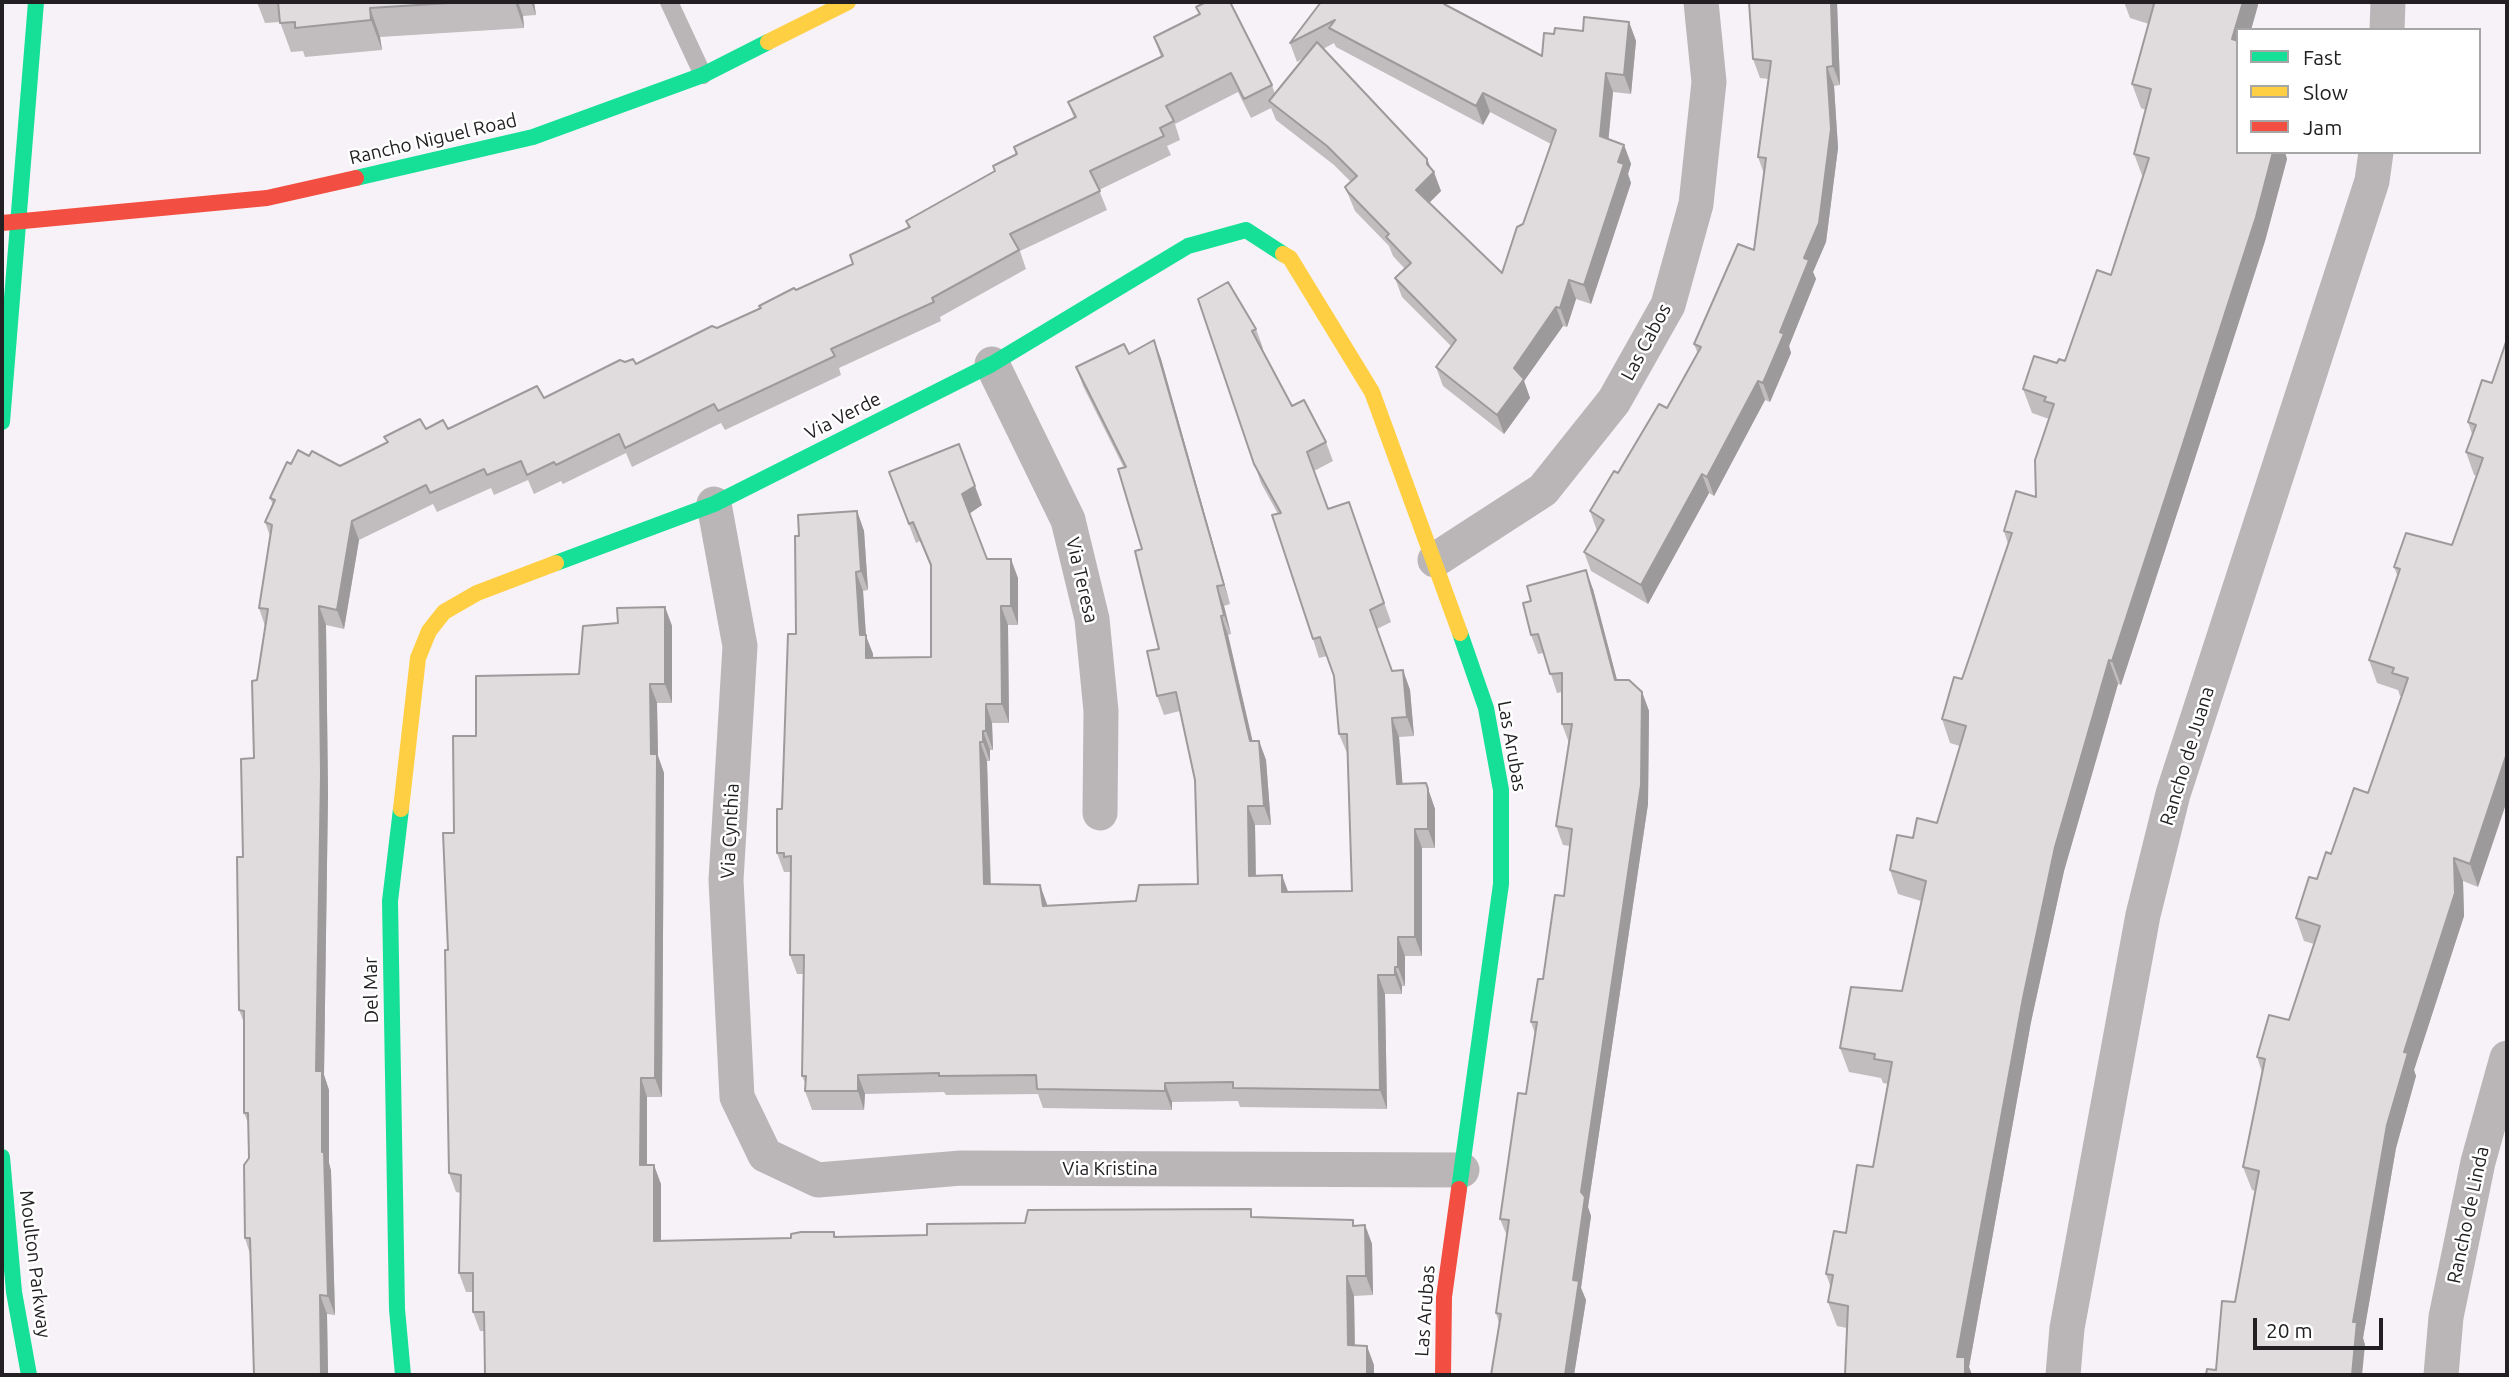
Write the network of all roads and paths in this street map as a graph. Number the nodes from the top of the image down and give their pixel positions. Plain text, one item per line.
1 (36, 2) edge
2 (669, 2) edge
3 (848, 2) edge
4 (1701, 2) edge
5 (2388, 2) edge
6 (2388, 28) edge
7 (703, 75) junction
8 (2376, 154) edge
9 (9, 222) edge
10 (1246, 230) joint
11 (992, 364) junction
12 (2, 422) edge
13 (714, 504) junction
14 (1435, 560) junction
15 (444, 612) joint
16 (1100, 813) dead end
17 (2507, 1058) edge
18 (765, 1155) joint
19 (2, 1157) edge
20 (1462, 1170) junction
21 (29, 1375) edge
22 (403, 1375) edge
23 (1443, 1375) edge
24 (2063, 1375) edge
25 (2441, 1375) edge

1 - 9 street
2 - 7 lane
3 - 7 street, Rancho Niguel Road
4 - 14 street, Las Cabos
5 - 6 street
7 - 9 street, Rancho Niguel Road
8 - 24 street, Rancho de Juana
9 - 12 street
10 - 11 street, Via Verde
10 - 14 street, Las Arubas
11 - 13 street, Via Verde
11 - 16 street, Via Teresa
13 - 15 street, Via Verde
13 - 18 street, Via Cynthia
14 - 20 street, Las Arubas
15 - 22 street, Del Mar
17 - 25 street, Rancho de Linda
18 - 20 street, Via Kristina
19 - 21 street, Moulton Parkway
20 - 23 street, Las Arubas

